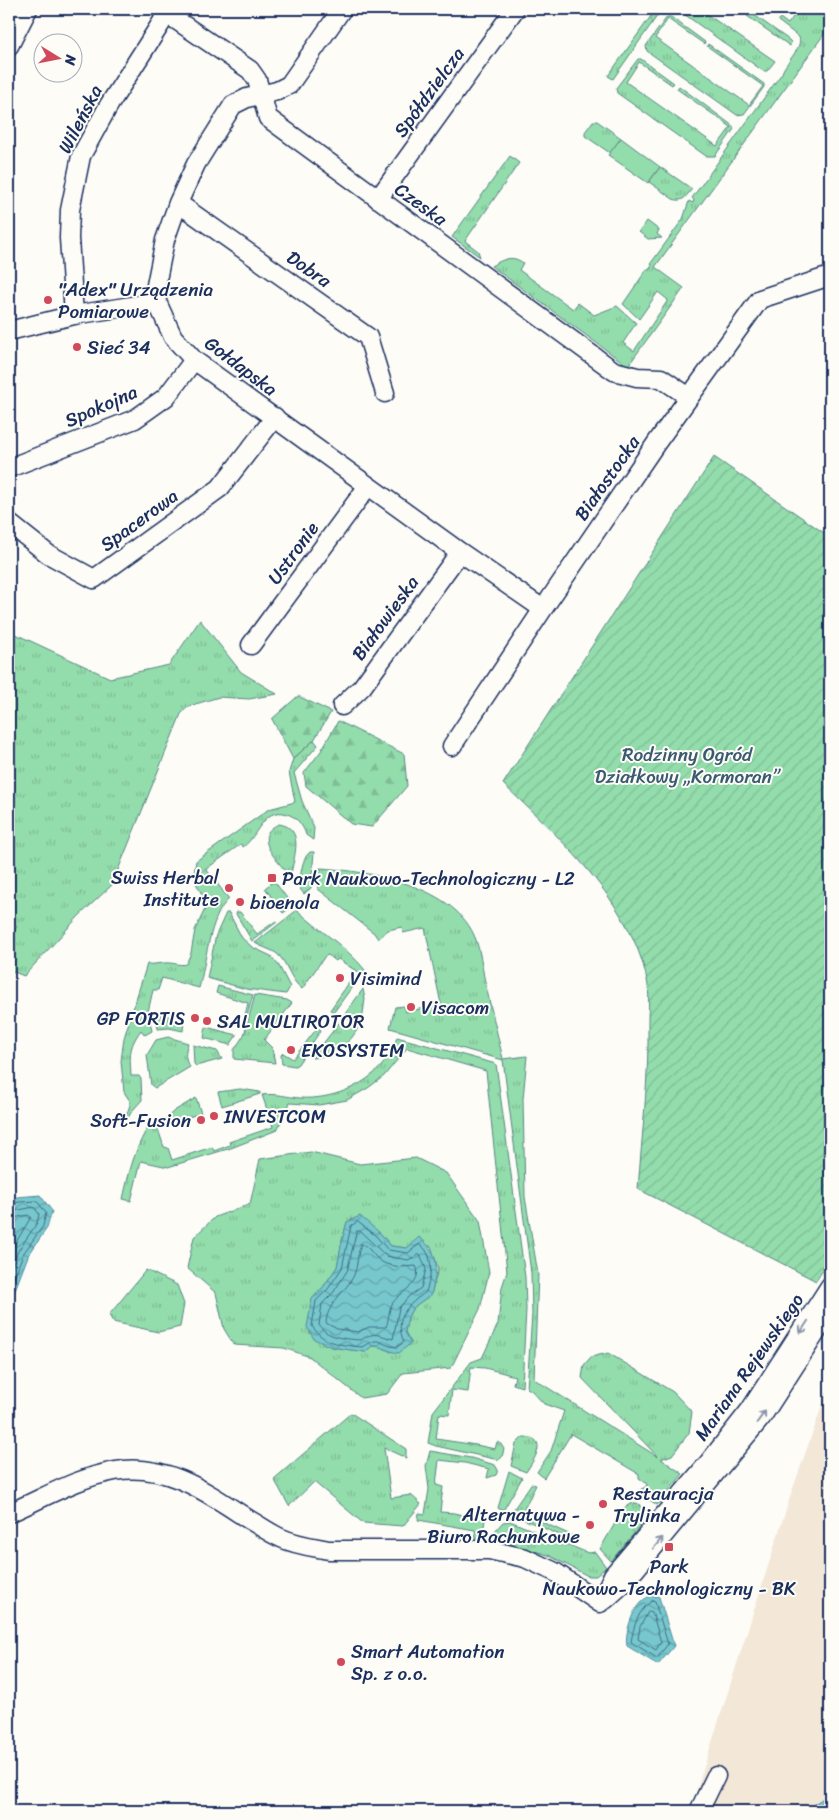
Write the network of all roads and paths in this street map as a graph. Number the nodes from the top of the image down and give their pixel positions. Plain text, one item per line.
1 (28, 9) edge
2 (342, 9) edge
3 (515, 9) edge
4 (164, 11) edge
5 (9, 46) edge
6 (262, 94) junction
7 (378, 199) junction
8 (178, 203) junction
9 (830, 276) edge
10 (158, 302) junction
11 (74, 315) junction
12 (9, 331) edge
13 (194, 360) junction
14 (385, 393) dead end
15 (689, 397) junction
16 (275, 418) junction
17 (9, 468) edge
18 (368, 486) junction
19 (9, 523) edge
20 (460, 552) junction
21 (542, 609) junction
22 (251, 645) dead end
23 (342, 706) dead end
24 (452, 746) dead end
25 (830, 1286) edge
26 (830, 1310) edge
27 (9, 1513) edge
28 (600, 1603) junction
29 (716, 1776) dead end
30 (699, 1811) edge

1 - 5 street
2 - 6 street, Gołdapska
3 - 7 street, Spółdzielcza
4 - 6 street, Czeska
4 - 11 street, Wileńska
6 - 7 street, Czeska
6 - 8 street, Gołdapska
7 - 15 street, Czeska
8 - 10 street, Gołdapska
8 - 14 street, Dobra
9 - 15 street, Białostocka
10 - 11 street
10 - 13 street, Gołdapska
11 - 12 street
13 - 16 street, Gołdapska
13 - 17 street, Spokojna
15 - 21 street, Białostocka
16 - 18 street, Gołdapska
16 - 19 street, Spacerowa
18 - 20 street, Gołdapska
18 - 22 street, Ustronie
20 - 21 street, Gołdapska
20 - 23 street, Białowieska
21 - 24 street, Białostocka
25 -> 28 street, Mariana Rejewskiego
28 -> 26 street, Mariana Rejewskiego
27 - 28 street
29 - 30 street

